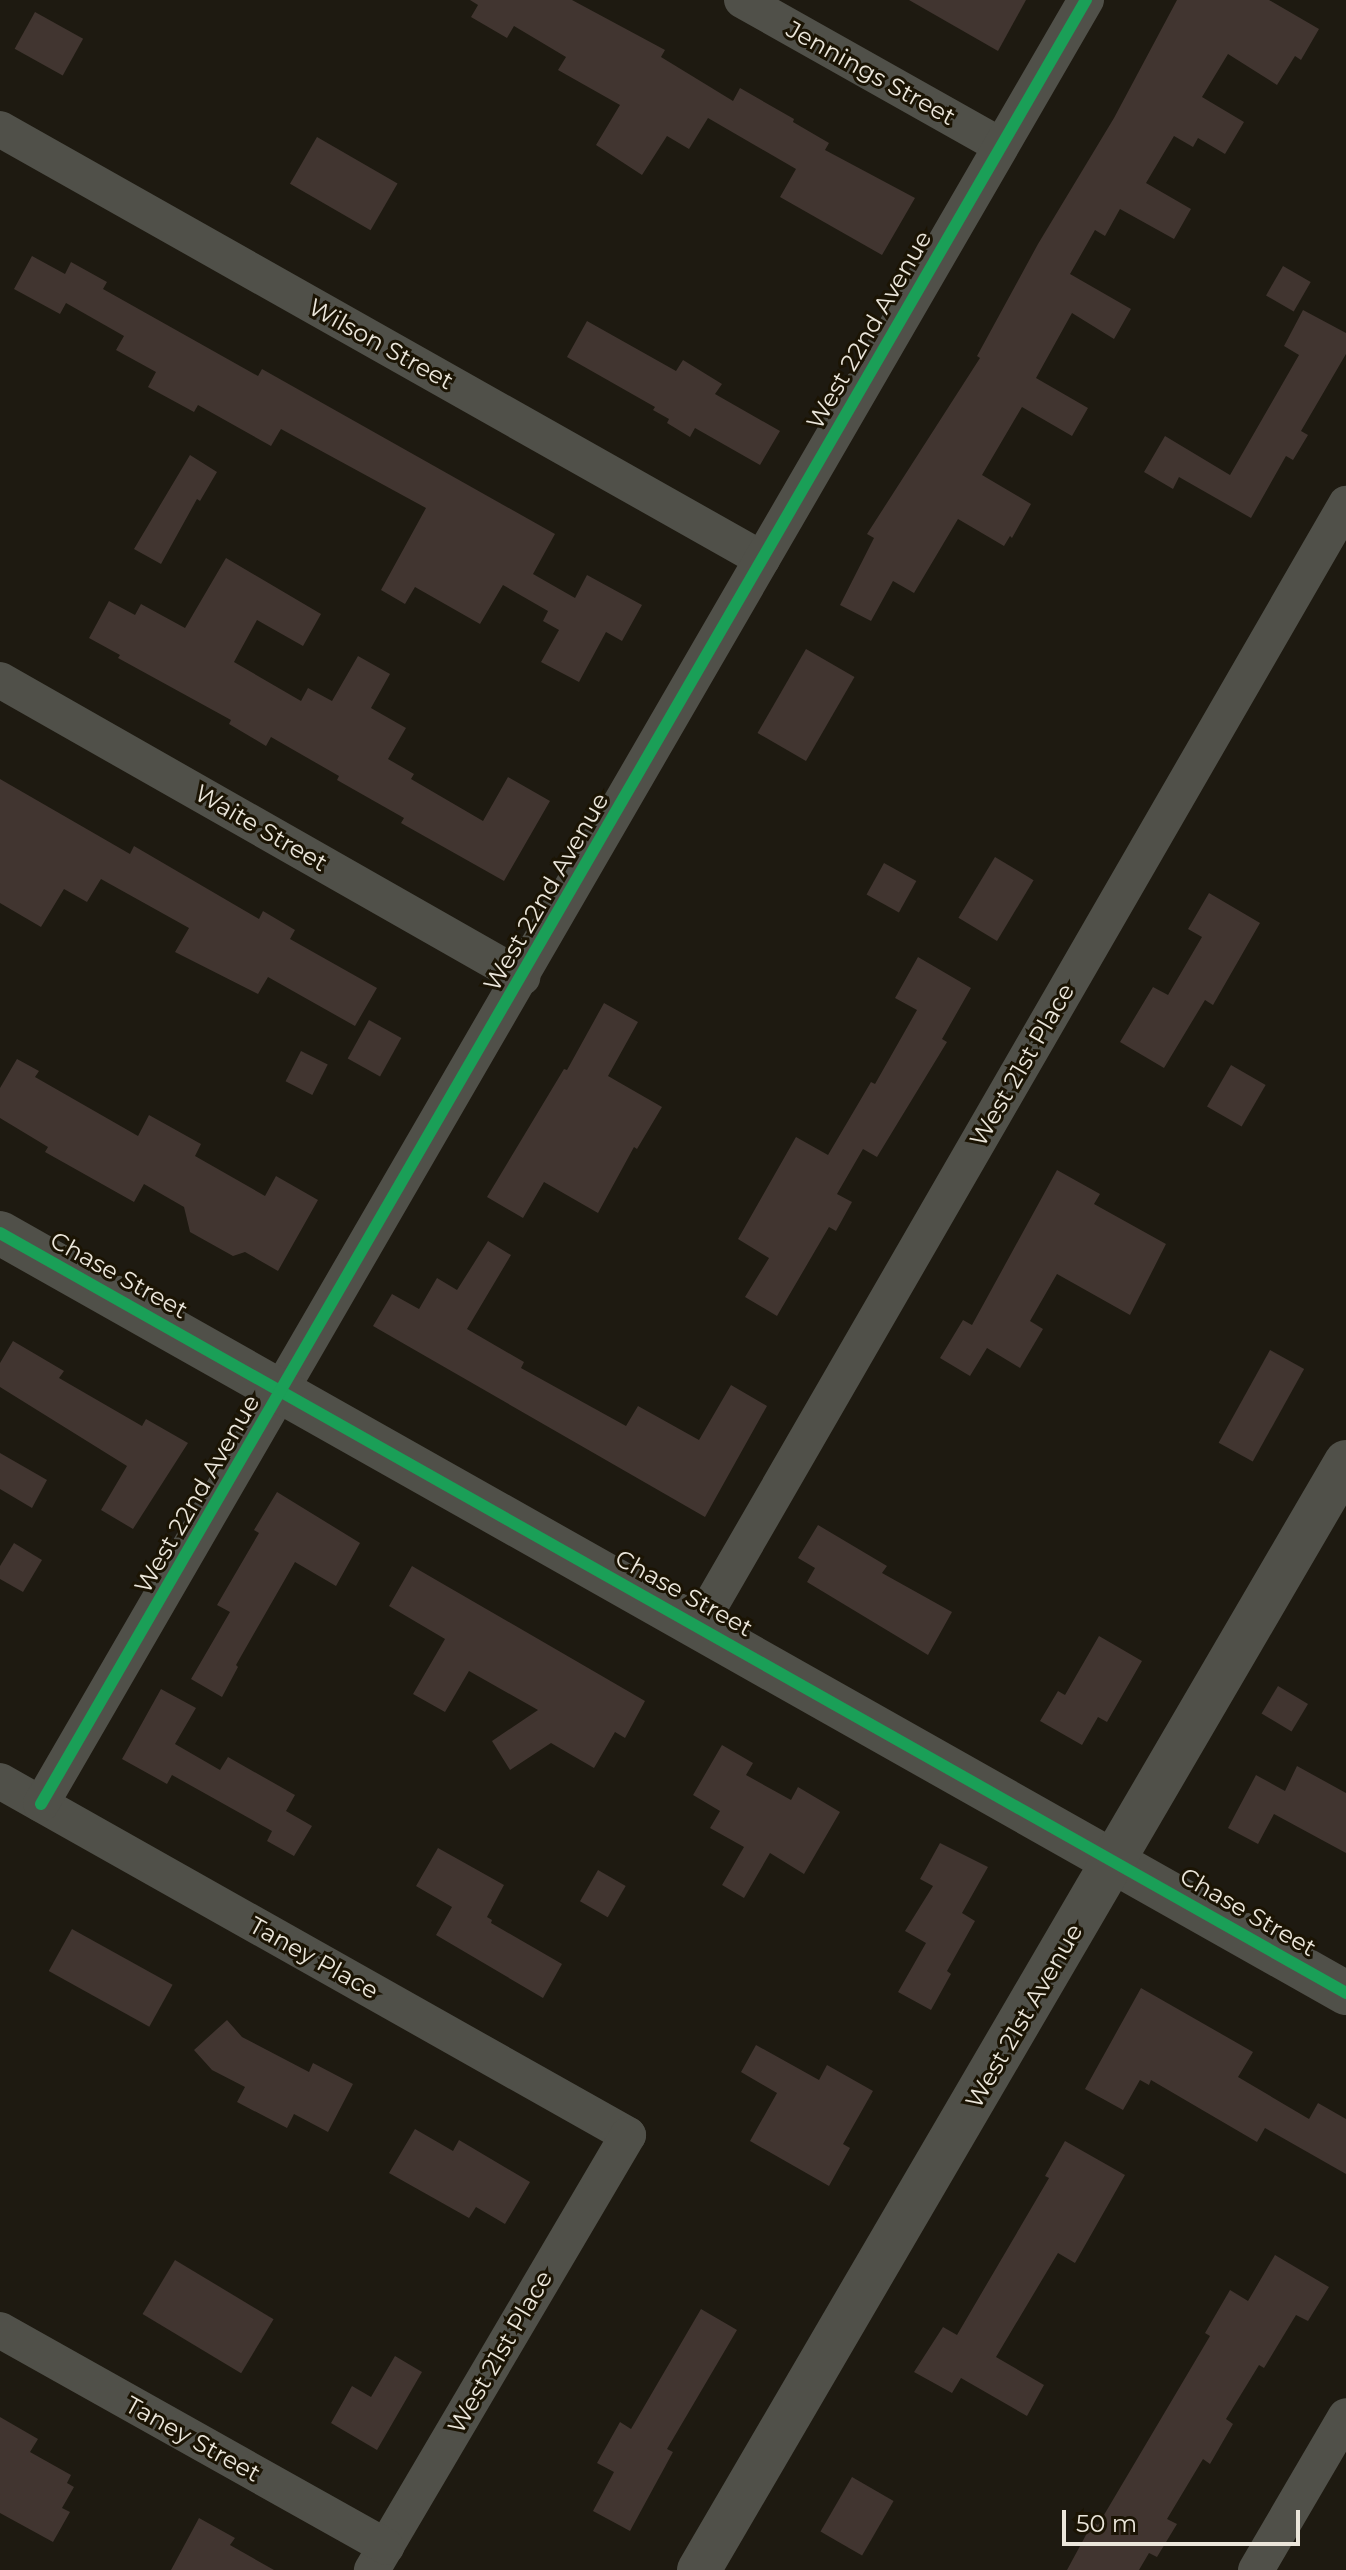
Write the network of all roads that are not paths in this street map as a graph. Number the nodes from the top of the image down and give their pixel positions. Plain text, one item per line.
1 (742, 0) edge
2 (1086, 0) edge
3 (0, 129) edge
4 (1001, 146) junction
5 (1346, 504) edge
6 (762, 559) junction
7 (0, 680) edge
8 (522, 977) junction
9 (0, 1233) edge
10 (282, 1392) junction
11 (1346, 1462) edge
12 (698, 1627) junction
13 (0, 1781) edge
14 (41, 1804) junction
15 (1115, 1861) junction
16 (1346, 1993) edge
17 (628, 2135) joint
18 (0, 2330) edge
19 (1346, 2416) edge
20 (379, 2559) edge
21 (699, 2570) edge
22 (1256, 2570) edge

1 - 4 street, Jennings Street
2 - 4 street, West 22nd Avenue
3 - 6 street, Wilson Street
4 - 6 street, West 22nd Avenue
5 - 12 street, West 21st Place
6 - 8 street, West 22nd Avenue
7 - 8 street, Waite Street
8 - 10 street, West 22nd Avenue
9 - 10 street, Chase Street
10 - 12 street, Chase Street
10 - 14 street, West 22nd Avenue
11 - 15 street, West 21st Avenue
12 - 15 street, Chase Street
13 - 14 street, Taney Place
14 - 17 street, Taney Place
15 - 16 street, Chase Street
15 - 21 street, West 21st Avenue
17 - 20 street, West 21st Place
18 - 20 street, Taney Street
19 - 22 street

